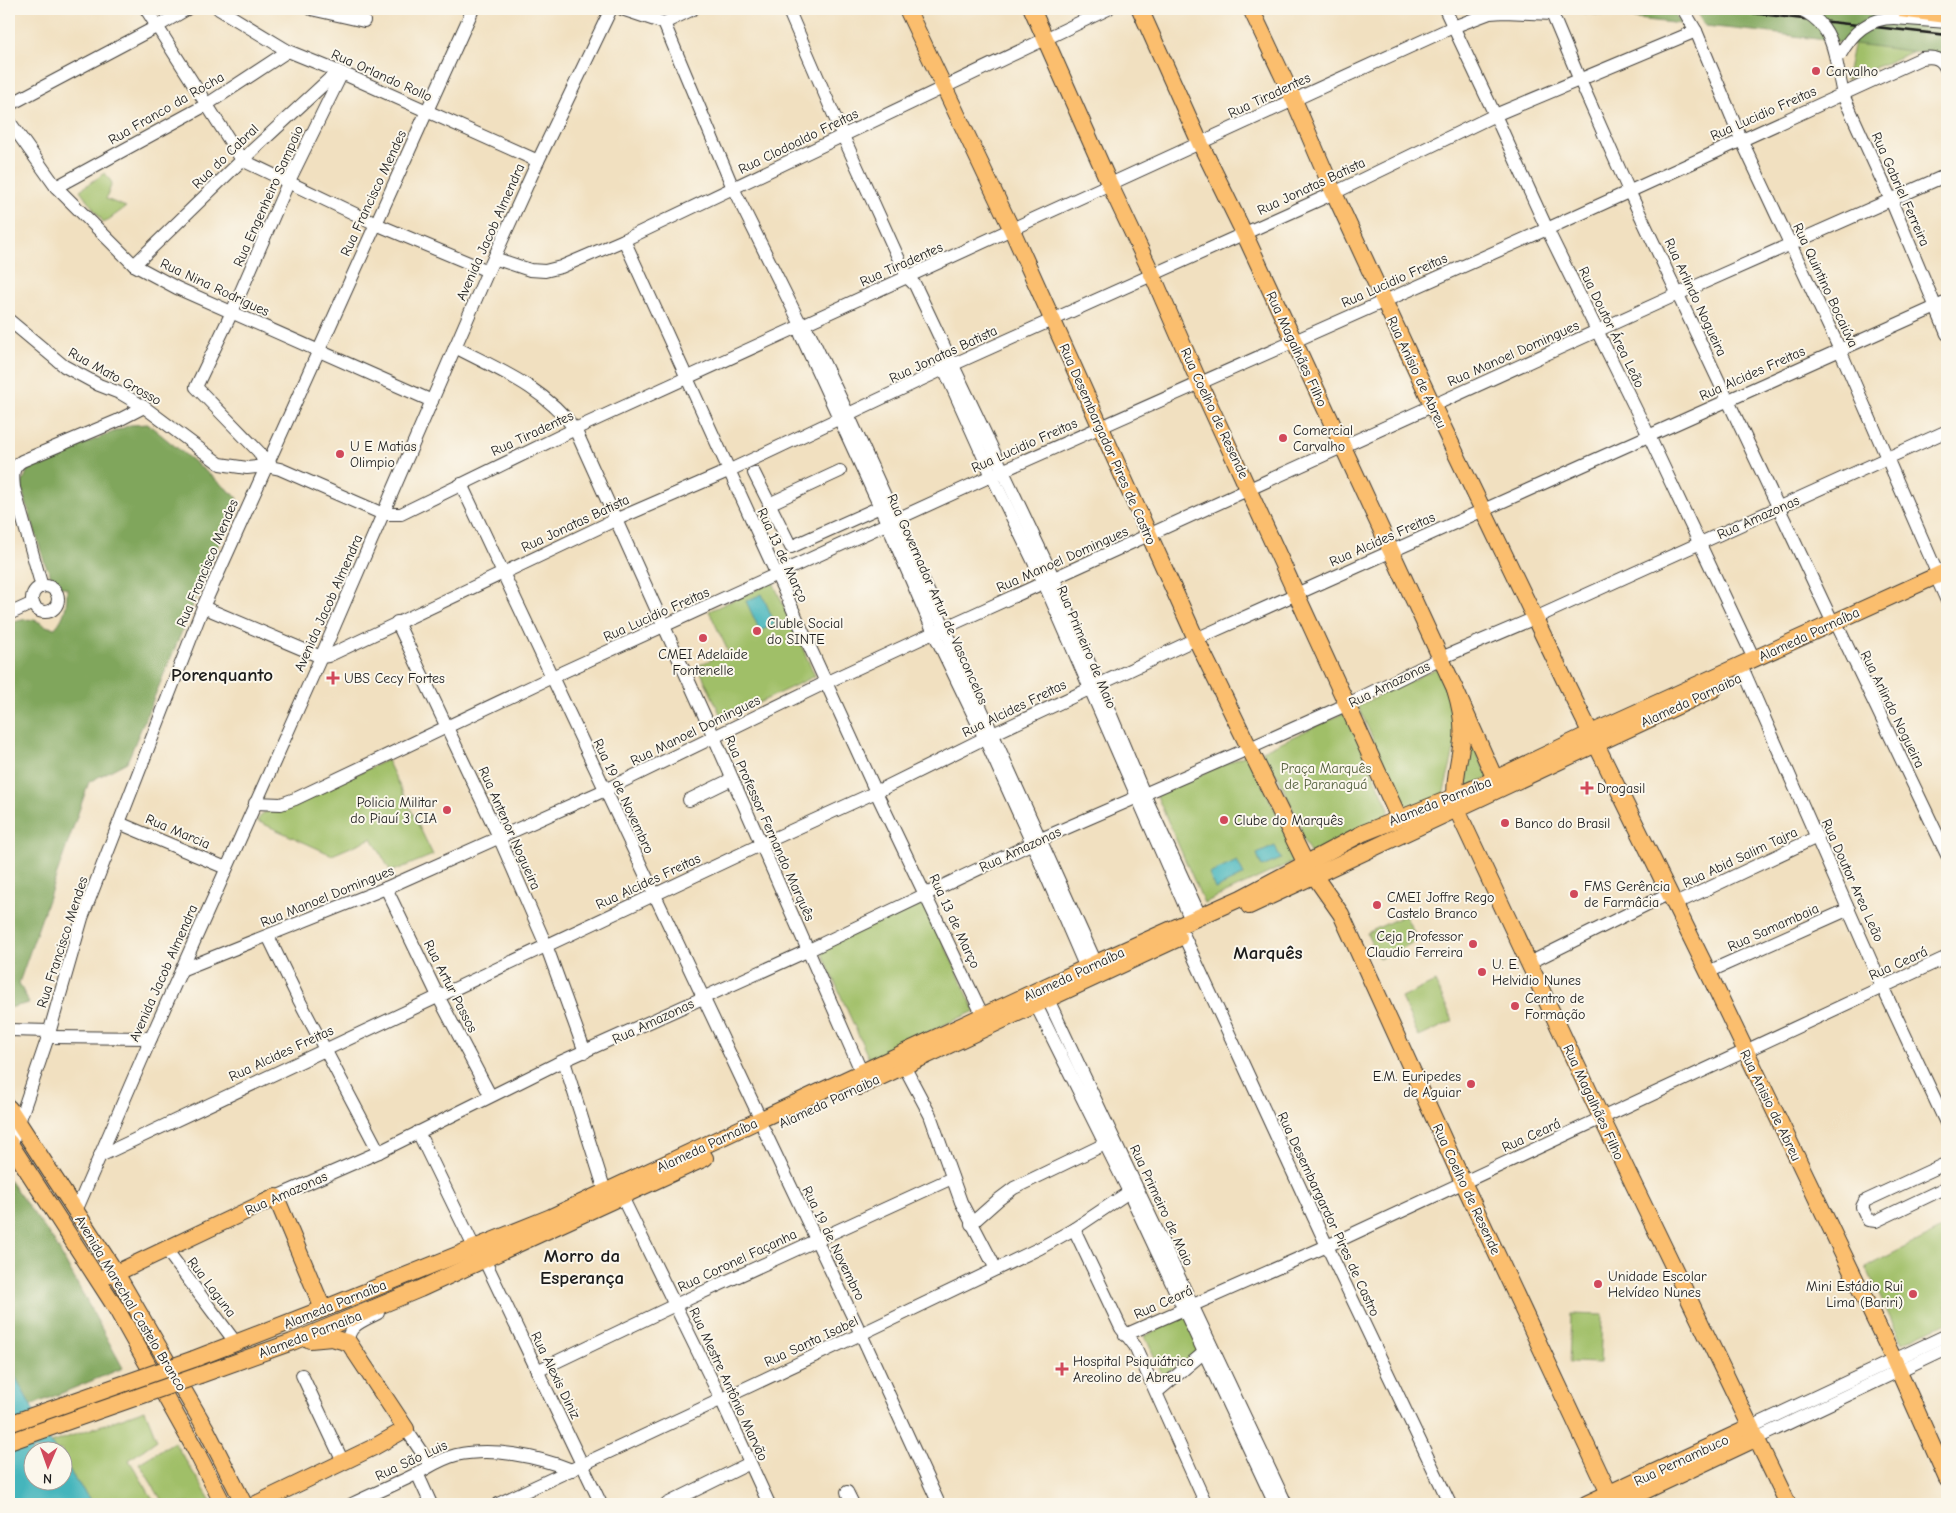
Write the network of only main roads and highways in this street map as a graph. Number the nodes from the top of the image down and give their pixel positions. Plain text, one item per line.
1 (907, 9) edge
2 (1032, 9) edge
3 (1140, 9) edge
4 (1251, 9) edge
5 (1897, 13) edge
6 (1947, 14) edge
7 (1943, 577) edge
8 (1836, 626) junction
9 (1455, 689) junction
10 (1594, 738) junction
11 (1495, 779) junction
12 (1456, 803) junction
13 (1399, 818) junction
14 (1310, 870) junction
15 (1039, 997) junction
16 (9, 1108) edge
17 (763, 1125) junction
18 (10, 1144) edge
19 (479, 1253) junction
20 (116, 1272) junction
21 (97, 1278) junction
22 (323, 1309) junction
23 (292, 1342) junction
24 (198, 1415) junction
25 (180, 1423) junction
26 (9, 1424) edge
27 (1752, 1433) junction
28 (9, 1442) edge
29 (1947, 1479) edge
30 (1613, 1501) edge
31 (223, 1504) edge
32 (244, 1504) edge
33 (256, 1504) edge
34 (1586, 1504) edge
35 (1788, 1504) edge

1 - 14 main road, Rua Desembargador Pires de Castro
2 - 13 main road, Rua Coelho de Resende
3 - 9 main road, Rua Magalhães Filho
4 - 10 main road, Rua Anísio de Abreu
5 - 6 main road
7 - 8 main road, Alameda Parnaíba
8 - 10 main road, Alameda Parnaíba
8 - 10 main road, Alameda Parnaiba
9 - 11 main road, Rua Magalhães Filho
9 - 12 main road, Rua Magalhães Filho
10 - 11 main road, Alameda Parnaíba
10 - 12 main road, Alameda Parnaíba
10 - 29 main road, Rua Anisio de Abreu
11 - 12 main road, Alameda Parnaíba
12 - 13 main road, Alameda Parnaíba
12 - 14 main road, Alameda Parnaíba
12 - 27 main road, Rua Magalhães Filho
13 - 14 main road, Alameda Parnaíba
14 - 15 main road, Alameda Parnaíba
14 - 15 main road, Alameda Parnaíba
14 - 30 main road, Rua Coelho de Resende
15 - 17 main road, Alameda Parnaiba
15 - 17 main road, Alameda Parnaíba
16 - 20 main road, Avenida Marechal Castelo Branco
17 - 19 main road, Alameda Parnaíba
17 - 19 main road, Alameda Parnaiba
18 - 21 main road, Avenida Marechal Castelo Branco
19 - 22 main road, Alameda Parnaíba
19 - 23 main road, Alameda Parnaiba
20 - 21 main road, Rua Amazonas
20 - 22 main road, Rua Amazonas
20 - 24 main road, Avenida Marechal Castelo Branco
21 - 25 main road, Avenida Marechal Castelo Branco
22 - 26 main road, Alameda Parnaíba, bridge
23 - 28 main road, Alameda Parnaiba, bridge
23 - 33 main road
24 - 25 main road
24 - 32 main road, Avenida Marechal Castelo Branco
25 - 31 main road, Avenida Marechal Castelo Branco
27 - 30 main road, Rua Pernambuco
27 - 35 main road, Rua Magalhães Filho
30 - 34 main road, Rua Pernambuco

